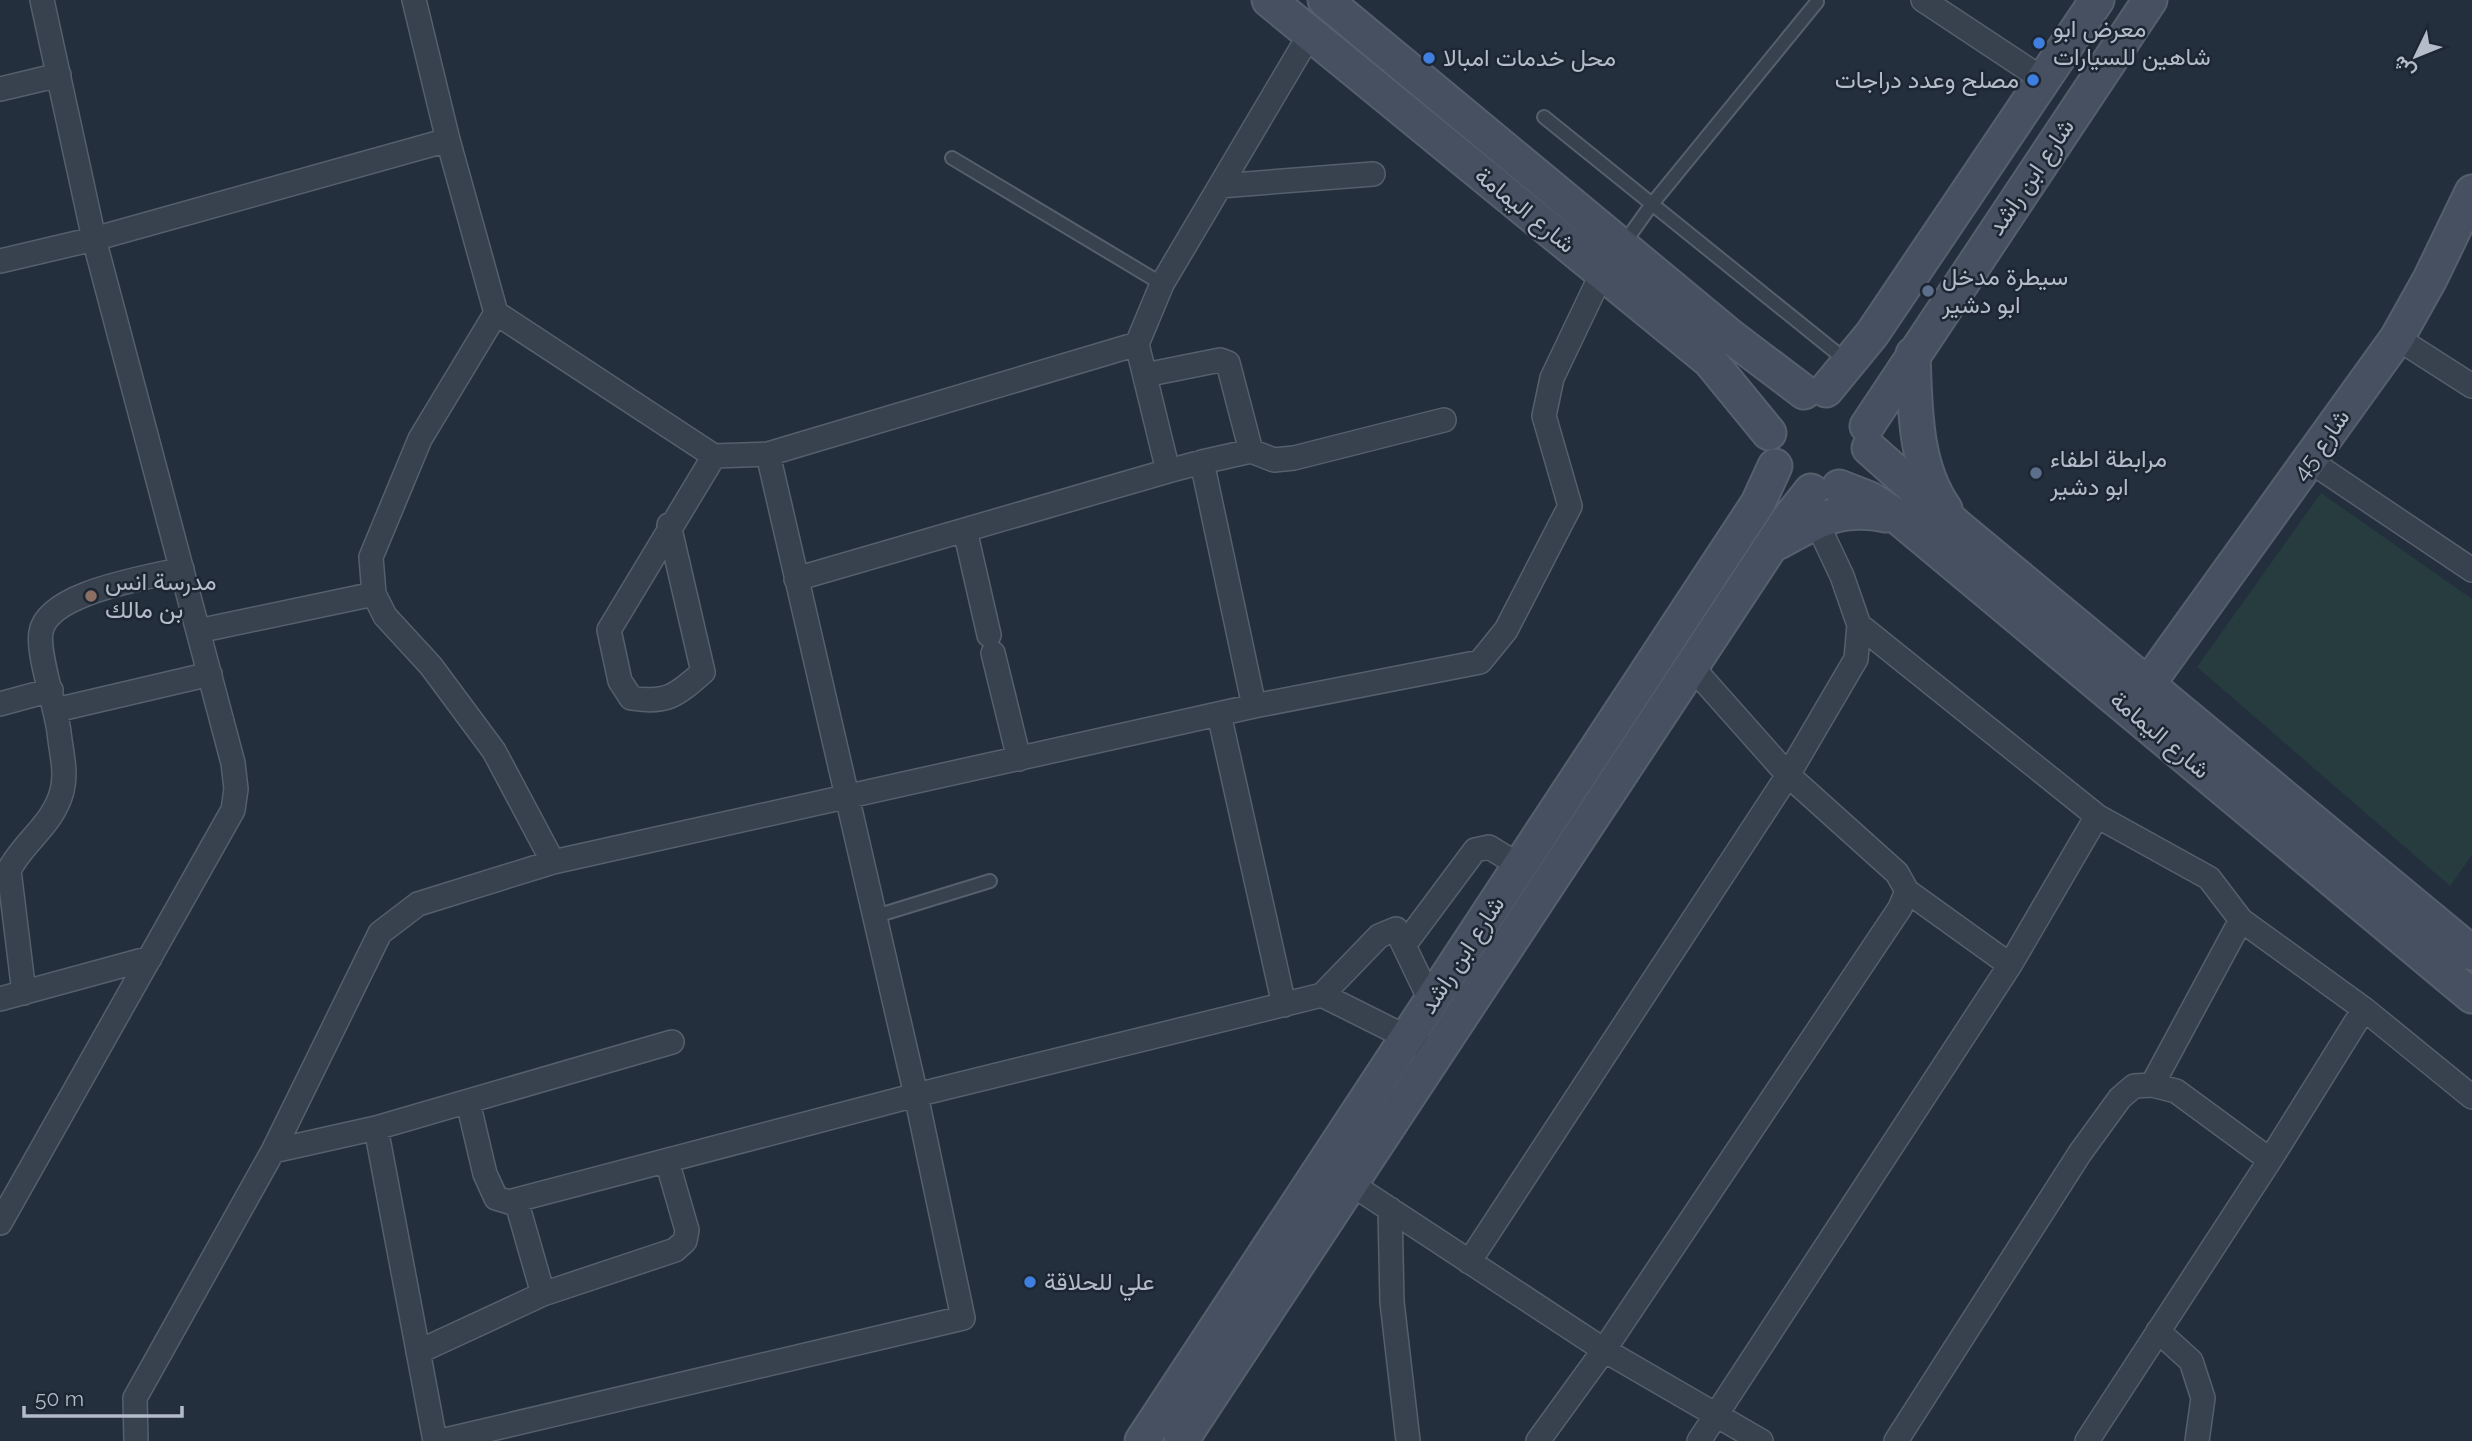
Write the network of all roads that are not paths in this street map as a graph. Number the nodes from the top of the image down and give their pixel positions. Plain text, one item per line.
1 (42, 0) edge
2 (414, 0) edge
3 (1269, 0) edge
4 (1325, 0) edge
5 (1923, 0) edge
6 (2097, 0) edge
7 (2150, 0) edge
8 (1817, 2) edge
9 (1310, 34) junction
10 (58, 75) junction
11 (2044, 80) junction
12 (0, 89) edge
13 (1545, 117) dead end
14 (448, 140) junction
15 (952, 158) dead end
16 (1373, 174) dead end
17 (1220, 186) junction
18 (2472, 192) edge
19 (1652, 204) junction
20 (94, 239) junction
21 (1622, 247) junction
22 (0, 261) edge
23 (1602, 273) junction
24 (1162, 284) junction
25 (496, 313) junction
26 (2397, 338) junction
27 (1138, 344) junction
28 (1913, 354) junction
29 (1849, 363) junction
30 (1145, 375) junction
31 (2472, 386) edge
32 (1815, 391) junction
33 (1444, 419) dead end
34 (1769, 433) junction
35 (1868, 437) junction
36 (1251, 451) junction
37 (768, 454) junction
38 (714, 456) junction
39 (2309, 461) junction
40 (1202, 462) junction
41 (1775, 466) junction
42 (1168, 471) junction
43 (1822, 500) junction
44 (669, 525) junction
45 (1959, 528) junction
46 (965, 530) junction
47 (182, 569) junction
48 (2472, 570) edge
49 (796, 579) junction
50 (374, 594) junction
51 (1859, 625) junction
52 (198, 631) junction
53 (1692, 667) junction
54 (210, 674) junction
55 (2148, 684) junction
56 (54, 700) junction
57 (0, 704) edge
58 (1254, 706) junction
59 (1219, 714) junction
60 (1020, 759) junction
61 (1788, 775) junction
62 (845, 799) junction
63 (2097, 816) junction
64 (553, 862) junction
65 (4, 864) edge
66 (1520, 866) junction
67 (990, 881) dead end
68 (1907, 891) junction
69 (873, 917) junction
70 (2241, 920) junction
71 (1405, 944) junction
72 (2472, 953) edge
73 (150, 958) junction
74 (2010, 965) junction
75 (24, 993) junction
76 (1322, 995) junction
77 (2472, 996) edge
78 (0, 999) edge
79 (1431, 1002) junction
80 (1284, 1005) junction
81 (2364, 1009) junction
82 (1408, 1037) junction
83 (672, 1042) dead end
84 (1438, 1055) junction
85 (2152, 1085) junction
86 (916, 1096) junction
87 (2472, 1097) edge
88 (468, 1102) junction
89 (376, 1128) junction
90 (273, 1152) junction
91 (2270, 1160) junction
92 (667, 1161) junction
93 (1353, 1185) junction
94 (516, 1200) junction
95 (1390, 1209) junction
96 (0, 1223) edge
97 (1469, 1262) junction
98 (542, 1294) junction
99 (2158, 1331) junction
100 (1604, 1350) junction
101 (418, 1352) junction
102 (1717, 1413) junction
103 (136, 1441) edge
104 (435, 1441) edge
105 (441, 1441) edge
106 (1142, 1441) edge
107 (1181, 1441) edge
108 (1408, 1441) edge
109 (1538, 1441) edge
110 (1699, 1441) edge
111 (1760, 1441) edge
112 (1896, 1441) edge
113 (2087, 1441) edge
114 (2197, 1441) edge

1 - 10 street
2 - 14 street
3 - 9 main road, شارع اليمامة
4 - 21 main road, شارع اليمامة
5 - 11 street
6 - 11 main road, شارع ابن راشد
7 - 28 main road, شارع ابن راشد
8 - 19 lane
9 - 17 street
9 - 23 main road, شارع اليمامة
10 - 12 street
10 - 20 street
11 - 29 main road, شارع ابن راشد
13 - 19 lane
14 - 20 street
14 - 25 street
15 - 24 lane
16 - 17 street
17 - 24 street
18 - 26 main road, شارع 45
19 - 21 lane
19 - 29 lane
20 - 22 street
20 - 47 street
21 - 32 main road, شارع اليمامة
23 - 34 main road, شارع اليمامة
23 - 58 street
24 - 27 street
25 - 38 street
25 - 50 street
26 - 31 street
26 - 39 main road, شارع 45
27 - 30 street
27 - 37 street
28 - 35 main road, شارع ابن راشد
28 - 45 main road
29 - 32 main road, شارع ابن راشد
30 - 36 street
30 - 42 street
32 - 34 main road
32 - 35 main road
33 - 36 street
34 - 41 main road
35 - 43 main road
35 - 45 main road, شارع اليمامة
36 - 40 street
37 - 38 street
37 - 49 street
38 - 44 street
39 - 48 street
39 - 55 main road, شارع 45
40 - 42 street
40 - 58 street
41 - 43 main road
41 - 66 main road, شارع ابن راشد
42 - 46 street
43 - 51 street
43 - 53 main road, شارع ابن راشد
43 - 77 main road, شارع اليمامة
44 - 44 street
45 - 55 main road, شارع اليمامة
46 - 49 street
46 - 60 street
47 - 52 street
47 - 56 street
49 - 62 street
50 - 52 street
50 - 64 street
51 - 61 street
51 - 63 street
52 - 54 street
53 - 61 street
53 - 84 main road, شارع ابن راشد
54 - 56 street
54 - 73 street
55 - 72 main road, شارع اليمامة
56 - 57 street
56 - 65 street
58 - 59 street
59 - 60 street
59 - 80 street
60 - 62 street
61 - 68 street
61 - 97 street
62 - 64 street
62 - 69 street
63 - 70 street
63 - 74 street
64 - 90 street
65 - 75 street
66 - 71 street
66 - 79 main road, شارع ابن راشد
67 - 69 lane
68 - 74 street
68 - 100 street
69 - 86 street
70 - 81 street
70 - 85 street
71 - 76 street
71 - 79 street
73 - 75 street
73 - 96 street
74 - 102 street
75 - 78 street
76 - 80 street
76 - 82 street
79 - 82 main road, شارع ابن راشد
80 - 86 street
81 - 87 street
81 - 91 street
82 - 84 street
82 - 106 main road, شارع ابن راشد
83 - 88 street
84 - 93 main road, شارع ابن راشد
85 - 91 street
85 - 112 street
86 - 92 street
86 - 105 street
88 - 89 street
88 - 94 street
89 - 90 street
89 - 101 street
90 - 103 street
91 - 99 street
92 - 94 street
92 - 98 street
93 - 95 street
93 - 107 main road, شارع ابن راشد
94 - 98 street
95 - 97 street
95 - 108 street
97 - 100 street
98 - 101 street
99 - 113 street
99 - 114 street
100 - 102 street
100 - 109 street
101 - 104 street
102 - 110 street
102 - 111 street

